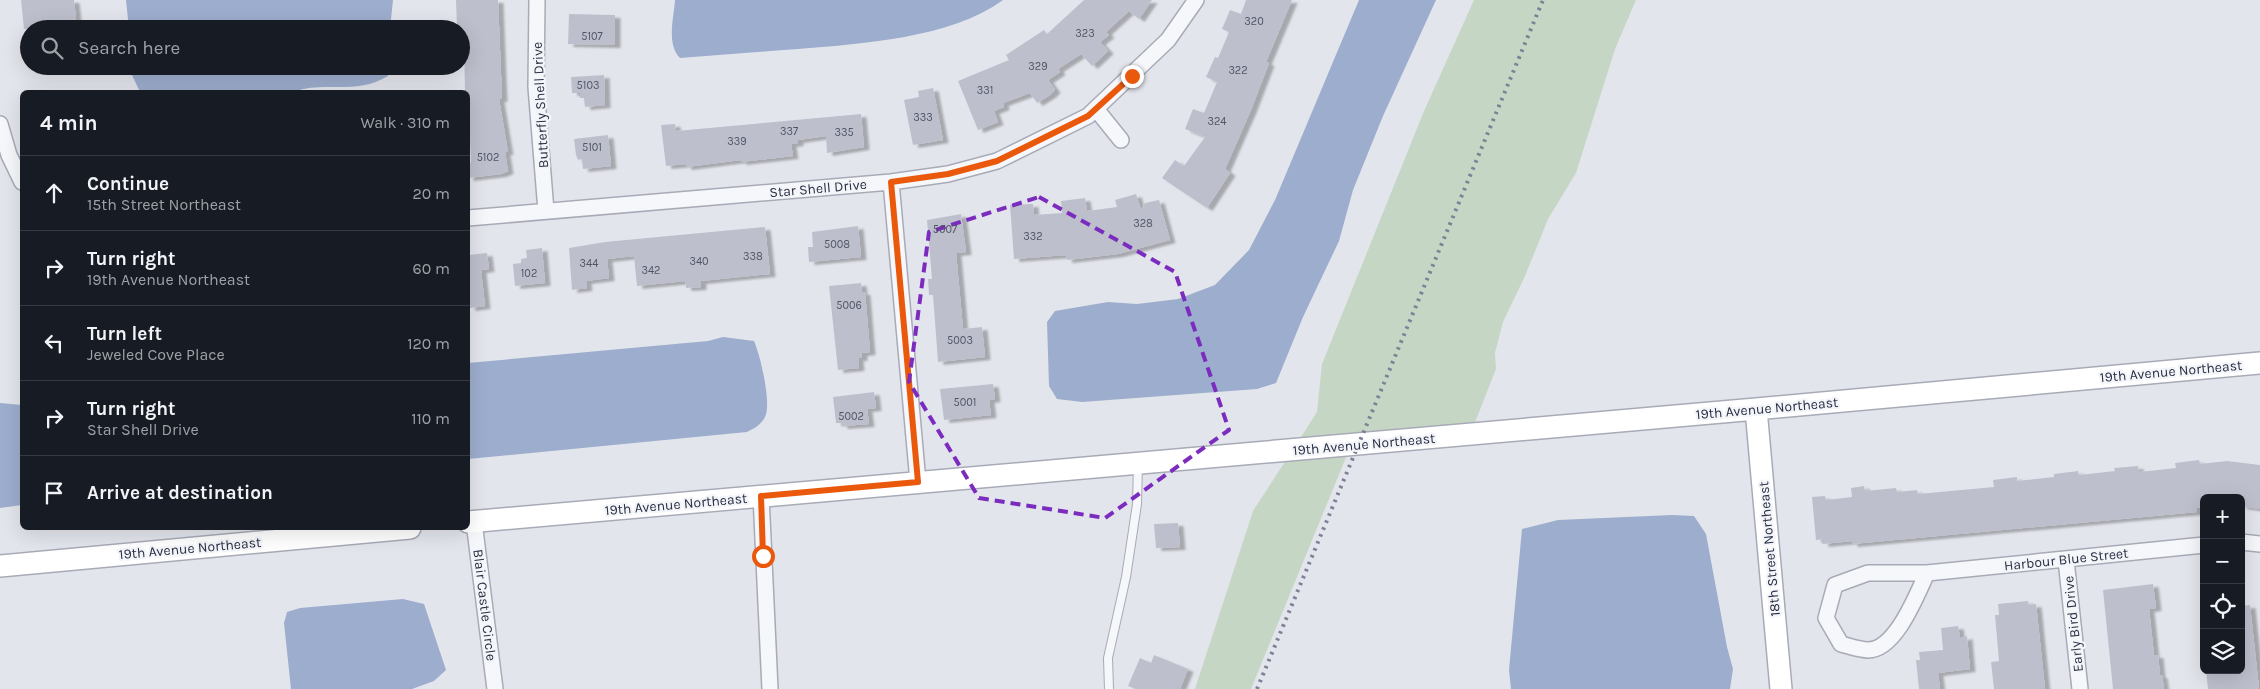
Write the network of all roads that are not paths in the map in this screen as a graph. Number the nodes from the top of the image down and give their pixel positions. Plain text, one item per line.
1 (537, 0) edge
2 (1196, 0) edge
3 (1096, 109) junction
4 (0, 124) edge
5 (1121, 140) dead end
6 (20, 178) edge
7 (891, 182) junction
8 (546, 211) junction
9 (470, 218) edge
10 (2260, 363) edge
11 (1756, 409) junction
12 (1138, 464) junction
13 (918, 482) junction
14 (761, 496) junction
15 (471, 522) edge
16 (388, 530) edge
17 (2245, 542) edge
18 (2260, 544) edge
19 (2200, 545) edge
20 (2066, 560) junction
21 (0, 566) edge
22 (1927, 573) junction
23 (495, 689) edge
24 (770, 689) edge
25 (1109, 689) edge
26 (1781, 689) edge
27 (2080, 689) edge

1 - 8 street, Butterfly Shell Drive
2 - 3 street, Star Shell Drive
3 - 5 street
3 - 7 street, Star Shell Drive
4 - 6 street
7 - 8 street, Star Shell Drive
7 - 13 street
8 - 9 street, Star Shell Drive
10 - 11 street, 19th Avenue Northeast
11 - 12 street, 19th Avenue Northeast
11 - 26 street, 18th Street Northeast
12 - 13 street, 19th Avenue Northeast
12 - 25 lane
13 - 14 street, 19th Avenue Northeast
14 - 15 street, 19th Avenue Northeast
14 - 24 street
15 - 23 street, Blair Castle Circle
16 - 21 street, 19th Avenue Northeast
17 - 18 street
19 - 20 street, Harbour Blue Street
20 - 22 street, Harbour Blue Street
20 - 27 street, Early Bird Drive
22 - 22 street, Harbour Blue Street

